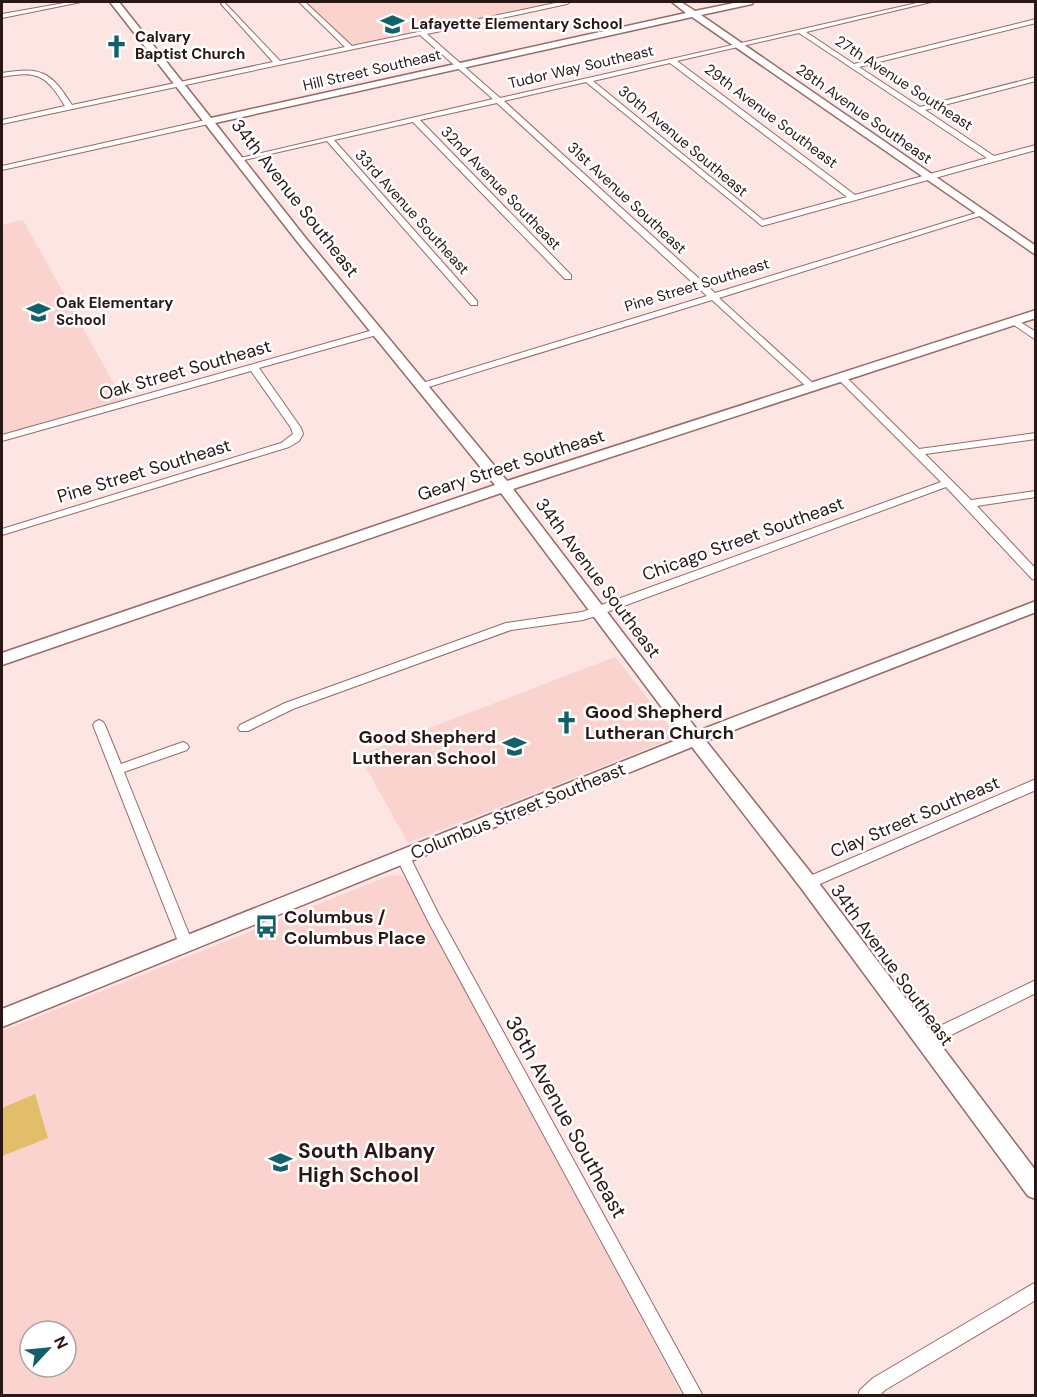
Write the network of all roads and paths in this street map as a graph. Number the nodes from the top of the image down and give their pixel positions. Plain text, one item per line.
1 (21, 2) edge
2 (78, 2) edge
3 (115, 2) edge
4 (302, 2) edge
5 (567, 2) edge
6 (676, 2) edge
7 (749, 2) edge
8 (928, 2) edge
9 (224, 4) dead end
10 (27, 11) junction
11 (693, 14) junction
12 (2, 16) edge
13 (1035, 21) edge
14 (800, 31) junction
15 (422, 33) junction
16 (739, 46) junction
17 (350, 48) junction
18 (671, 60) junction
19 (278, 63) junction
20 (459, 66) junction
21 (854, 66) junction
22 (2, 75) edge
23 (587, 79) junction
24 (1035, 79) edge
25 (180, 85) junction
26 (498, 100) junction
27 (70, 108) junction
28 (921, 109) junction
29 (414, 119) junction
30 (210, 121) junction
31 (2, 122) edge
32 (329, 139) junction
33 (1035, 147) edge
34 (240, 159) junction
35 (993, 159) junction
36 (2, 168) edge
37 (927, 177) junction
38 (853, 197) junction
39 (982, 214) junction
40 (1035, 252) edge
41 (568, 277) dead end
42 (713, 296) junction
43 (474, 303) dead end
44 (1035, 314) edge
45 (1014, 321) junction
46 (377, 332) junction
47 (1035, 338) edge
48 (254, 368) junction
49 (842, 378) junction
50 (422, 386) junction
51 (812, 387) junction
52 (1035, 436) edge
53 (2, 438) edge
54 (918, 452) junction
55 (947, 483) junction
56 (504, 487) junction
57 (1035, 494) edge
58 (969, 504) junction
59 (2, 532) edge
60 (1035, 576) edge
61 (1035, 606) edge
62 (598, 611) junction
63 (2, 659) edge
64 (99, 725) dead end
65 (244, 728) dead end
66 (695, 739) junction
67 (183, 747) dead end
68 (117, 770) junction
69 (1035, 784) edge
70 (403, 857) junction
71 (808, 883) junction
72 (186, 944) junction
73 (1035, 986) edge
74 (2, 1018) edge
75 (924, 1041) junction
76 (1035, 1189) edge
77 (1035, 1290) edge
78 (695, 1395) edge
79 (866, 1395) edge

1 - 10 street
2 - 10 street
3 - 25 street, 34th Avenue Southeast
4 - 17 street
5 - 15 street
6 - 11 street, 28th Avenue Southeast
7 - 11 street, Hill Street Southeast
8 - 14 street, Tudor Way Southeast
9 - 19 street
10 - 12 street
11 - 16 street, 28th Avenue Southeast
11 - 20 street, Hill Street Southeast
13 - 21 street
14 - 16 street, Tudor Way Southeast
14 - 21 street, 27th Avenue Southeast
15 - 17 street
15 - 20 street, 31st Avenue Southeast
16 - 18 street, Tudor Way Southeast
16 - 37 street, 28th Avenue Southeast
17 - 19 street
18 - 23 street, Tudor Way Southeast
18 - 38 street, 29th Avenue Southeast
19 - 25 street
20 - 26 street, 31st Avenue Southeast
20 - 30 street, Hill Street Southeast
21 - 28 street, 27th Avenue Southeast
22 - 27 street
23 - 26 street, Tudor Way Southeast
23 - 38 street, 30th Avenue Southeast
24 - 28 street
25 - 27 street
25 - 30 street, 34th Avenue Southeast
26 - 29 street, Tudor Way Southeast
26 - 42 street, 31st Avenue Southeast
27 - 31 street
28 - 35 street, 27th Avenue Southeast
29 - 32 street, Tudor Way Southeast
29 - 41 street, 32nd Avenue Southeast
30 - 34 street, 34th Avenue Southeast
30 - 36 street, Hill Street Southeast
32 - 34 street, Tudor Way Southeast
32 - 43 street, 33rd Avenue Southeast
33 - 35 street
34 - 46 street, 34th Avenue Southeast
35 - 37 street
37 - 38 street
37 - 39 street, 28th Avenue Southeast
39 - 40 street, 28th Avenue Southeast
39 - 42 street, Pine Street Southeast
42 - 50 street, Pine Street Southeast
42 - 51 street, 31st Avenue Southeast
44 - 45 street, Geary Street Southeast
45 - 47 street
45 - 49 street, Geary Street Southeast
46 - 48 street, Oak Street Southeast
46 - 50 street, 34th Avenue Southeast
48 - 53 street, Oak Street Southeast
48 - 59 street, Pine Street Southeast
49 - 51 street, Geary Street Southeast
49 - 54 street
50 - 56 street, 34th Avenue Southeast
51 - 56 street, Geary Street Southeast
52 - 54 street
54 - 55 street
55 - 58 street
55 - 62 street, Chicago Street Southeast
56 - 62 street, 34th Avenue Southeast
56 - 63 street, Geary Street Southeast
57 - 58 street
58 - 60 street
61 - 66 street, Columbus Street Southeast
62 - 65 street, Chicago Street Southeast
62 - 66 street, 34th Avenue Southeast
64 - 68 street
66 - 70 street, Columbus Street Southeast
66 - 71 street, 34th Avenue Southeast
67 - 68 street
68 - 72 street
69 - 71 street, Clay Street Southeast
70 - 72 street, Columbus Street Southeast
70 - 78 street, 36th Avenue Southeast
71 - 75 street, 34th Avenue Southeast
72 - 74 street, Columbus Street Southeast
73 - 75 street
75 - 76 street, 34th Avenue Southeast
77 - 79 street

